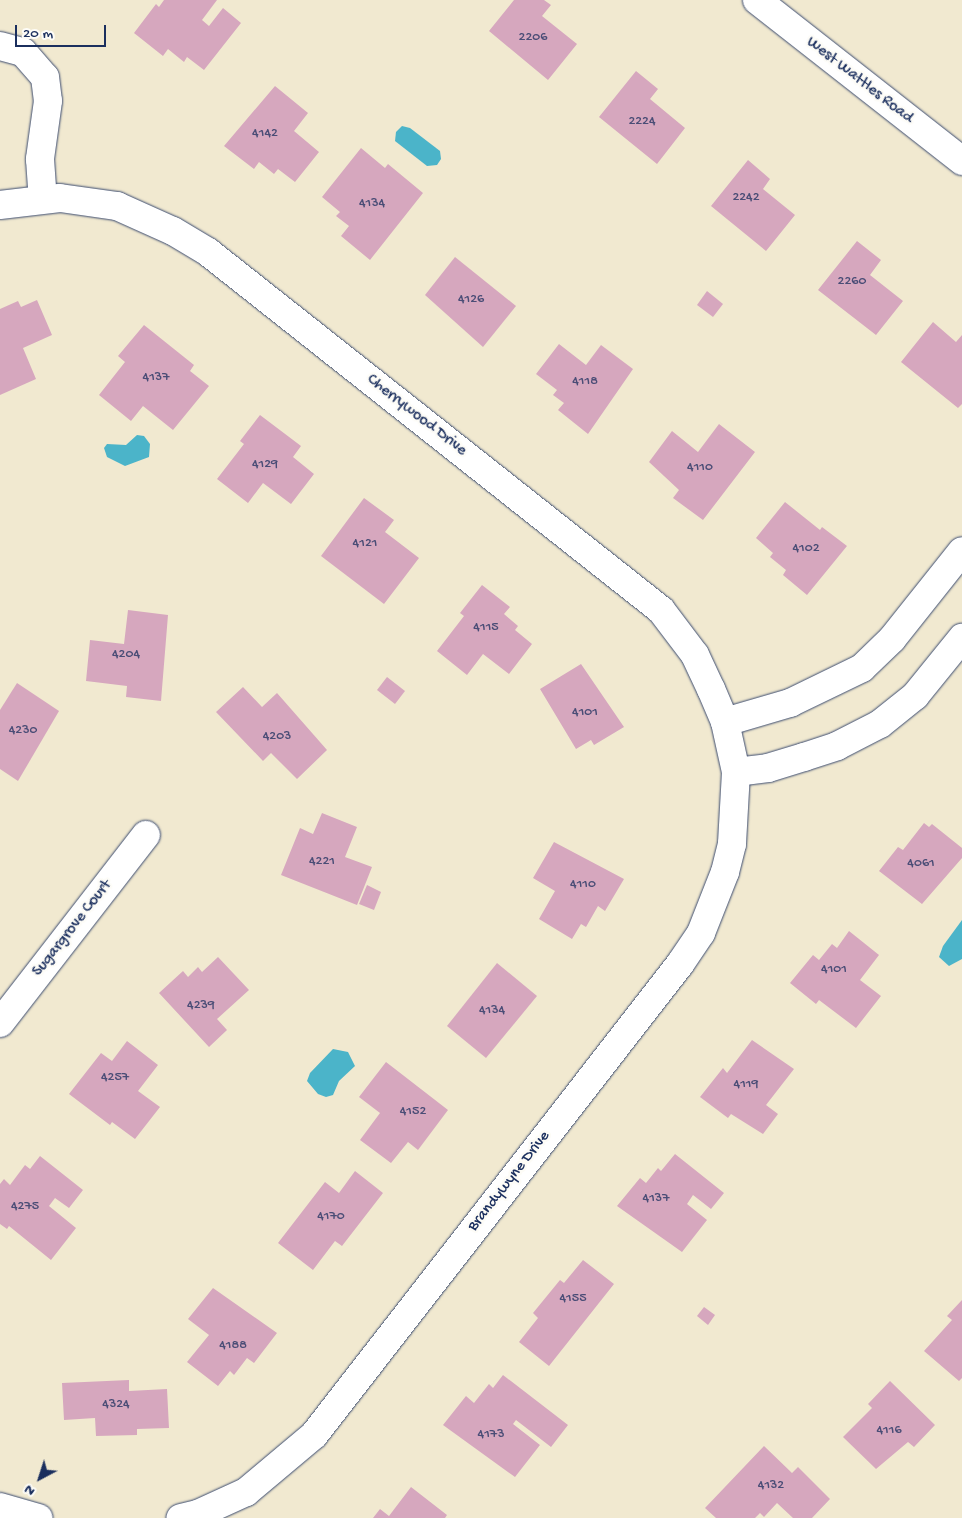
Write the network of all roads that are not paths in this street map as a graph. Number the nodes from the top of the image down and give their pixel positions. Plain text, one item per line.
1 (757, 0) edge
2 (0, 46) edge
3 (962, 161) edge
4 (42, 198) junction
5 (0, 205) edge
6 (962, 551) edge
7 (962, 638) edge
8 (725, 722) junction
9 (736, 772) junction
10 (146, 835) dead end
11 (0, 1022) edge
12 (0, 1507) edge
13 (38, 1518) edge
14 (180, 1518) edge

1 - 3 street, West Wattles Road
2 - 4 street
4 - 5 street, Cherrywood Drive
4 - 8 street, Cherrywood Drive
6 - 8 street
7 - 9 street
8 - 9 street, Brandywyne Drive
9 - 14 street, Brandywyne Drive
10 - 11 street, Sugargrove Court
12 - 13 street

